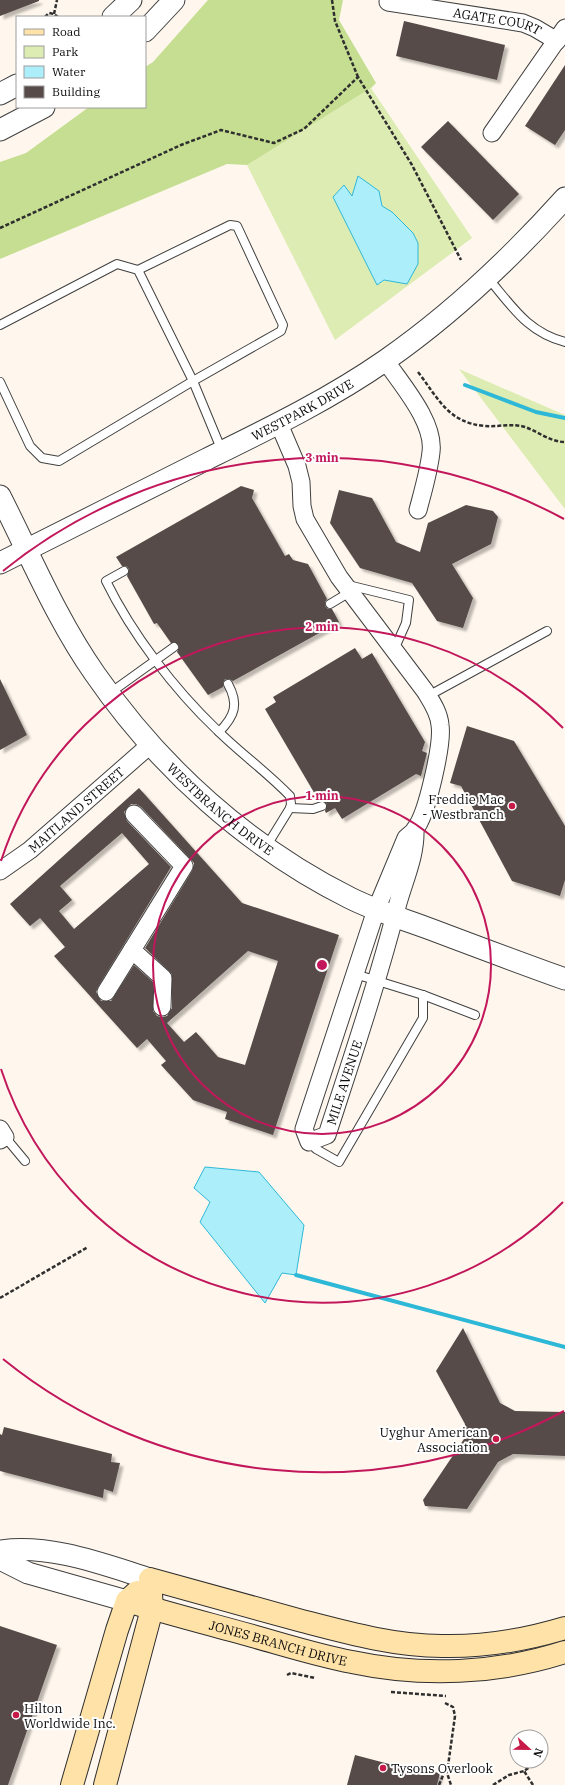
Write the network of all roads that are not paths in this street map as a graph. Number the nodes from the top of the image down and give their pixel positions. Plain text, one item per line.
1 (132, 0) edge
2 (174, 0) edge
3 (388, 2) dead end
4 (115, 16) edge
5 (146, 30) edge
6 (561, 35) edge
7 (16, 86) edge
8 (0, 94) edge
9 (42, 108) edge
10 (0, 130) edge
11 (492, 134) dead end
12 (565, 198) edge
13 (138, 270) junction
14 (488, 278) junction
15 (0, 326) edge
16 (565, 342) edge
17 (385, 360) junction
18 (194, 380) junction
19 (0, 382) edge
20 (3, 397) edge
21 (279, 424) junction
22 (222, 452) junction
23 (0, 496) edge
24 (418, 510) dead end
25 (27, 549) junction
26 (0, 563) edge
27 (124, 571) dead end
28 (347, 588) junction
29 (330, 604) dead end
30 (547, 631) dead end
31 (174, 647) dead end
32 (394, 650) junction
33 (156, 662) junction
34 (228, 684) dead end
35 (109, 694) junction
36 (428, 696) junction
37 (219, 732) junction
38 (150, 745) junction
39 (322, 806) dead end
40 (290, 808) junction
41 (134, 814) dead end
42 (265, 847) junction
43 (0, 872) edge
44 (386, 913) junction
45 (132, 950) junction
46 (355, 974) junction
47 (565, 979) edge
48 (376, 980) junction
49 (106, 992) dead end
50 (423, 995) junction
51 (162, 1006) dead end
52 (475, 1015) dead end
53 (2, 1135) edge
54 (309, 1142) junction
55 (25, 1162) dead end
56 (0, 1551) edge
57 (0, 1559) edge
58 (150, 1579) junction
59 (127, 1601) junction
60 (152, 1609) junction
61 (565, 1628) edge
62 (565, 1652) edge
63 (418, 1660) junction
64 (72, 1785) edge
65 (104, 1785) edge

1 - 4 street
2 - 5 street
3 - 6 street, AGATE COURT
6 - 11 street
7 - 8 street
9 - 10 street
12 - 14 street, WESTPARK DRIVE
13 - 15 lane
13 - 18 lane
13 - 18 lane
14 - 16 lane
14 - 17 street, WESTPARK DRIVE
17 - 21 street, WESTPARK DRIVE
17 - 24 street
18 - 20 lane
18 - 22 lane
19 - 20 lane
21 - 22 street, WESTPARK DRIVE
21 - 28 street
22 - 25 street, WESTPARK DRIVE
23 - 25 street, WESTBRANCH DRIVE
25 - 26 street, WESTPARK DRIVE
25 - 35 street, WESTBRANCH DRIVE
27 - 33 lane
28 - 29 lane
28 - 32 street
28 - 32 lane
30 - 36 lane
31 - 33 lane
32 - 36 street
33 - 35 lane
33 - 37 lane
34 - 37 lane
35 - 38 street, WESTBRANCH DRIVE
36 - 44 street
37 - 40 lane
38 - 42 street, WESTBRANCH DRIVE
38 - 43 street, MAITLAND STREET
39 - 40 lane
40 - 42 lane
41 - 45 street
42 - 44 street, WESTBRANCH DRIVE
44 - 46 street, MILE AVENUE
44 - 47 street, WESTBRANCH DRIVE
44 - 48 street, MILE AVENUE
45 - 49 street
45 - 51 street
46 - 48 lane
46 - 54 street, MILE AVENUE
48 - 50 lane
48 - 54 street, MILE AVENUE
50 - 52 lane
50 - 54 lane
53 - 55 lane
56 - 58 street, JONES BRANCH DRIVE
57 - 59 street, JONES BRANCH DRIVE
58 - 59 main road
58 - 60 main road
58 - 63 main road, JONES BRANCH DRIVE
59 - 60 main road, JONES BRANCH DRIVE
59 - 64 main road
60 - 63 main road, JONES BRANCH DRIVE
60 - 65 main road
61 - 63 main road, JONES BRANCH DRIVE
62 - 63 main road, JONES BRANCH DRIVE

